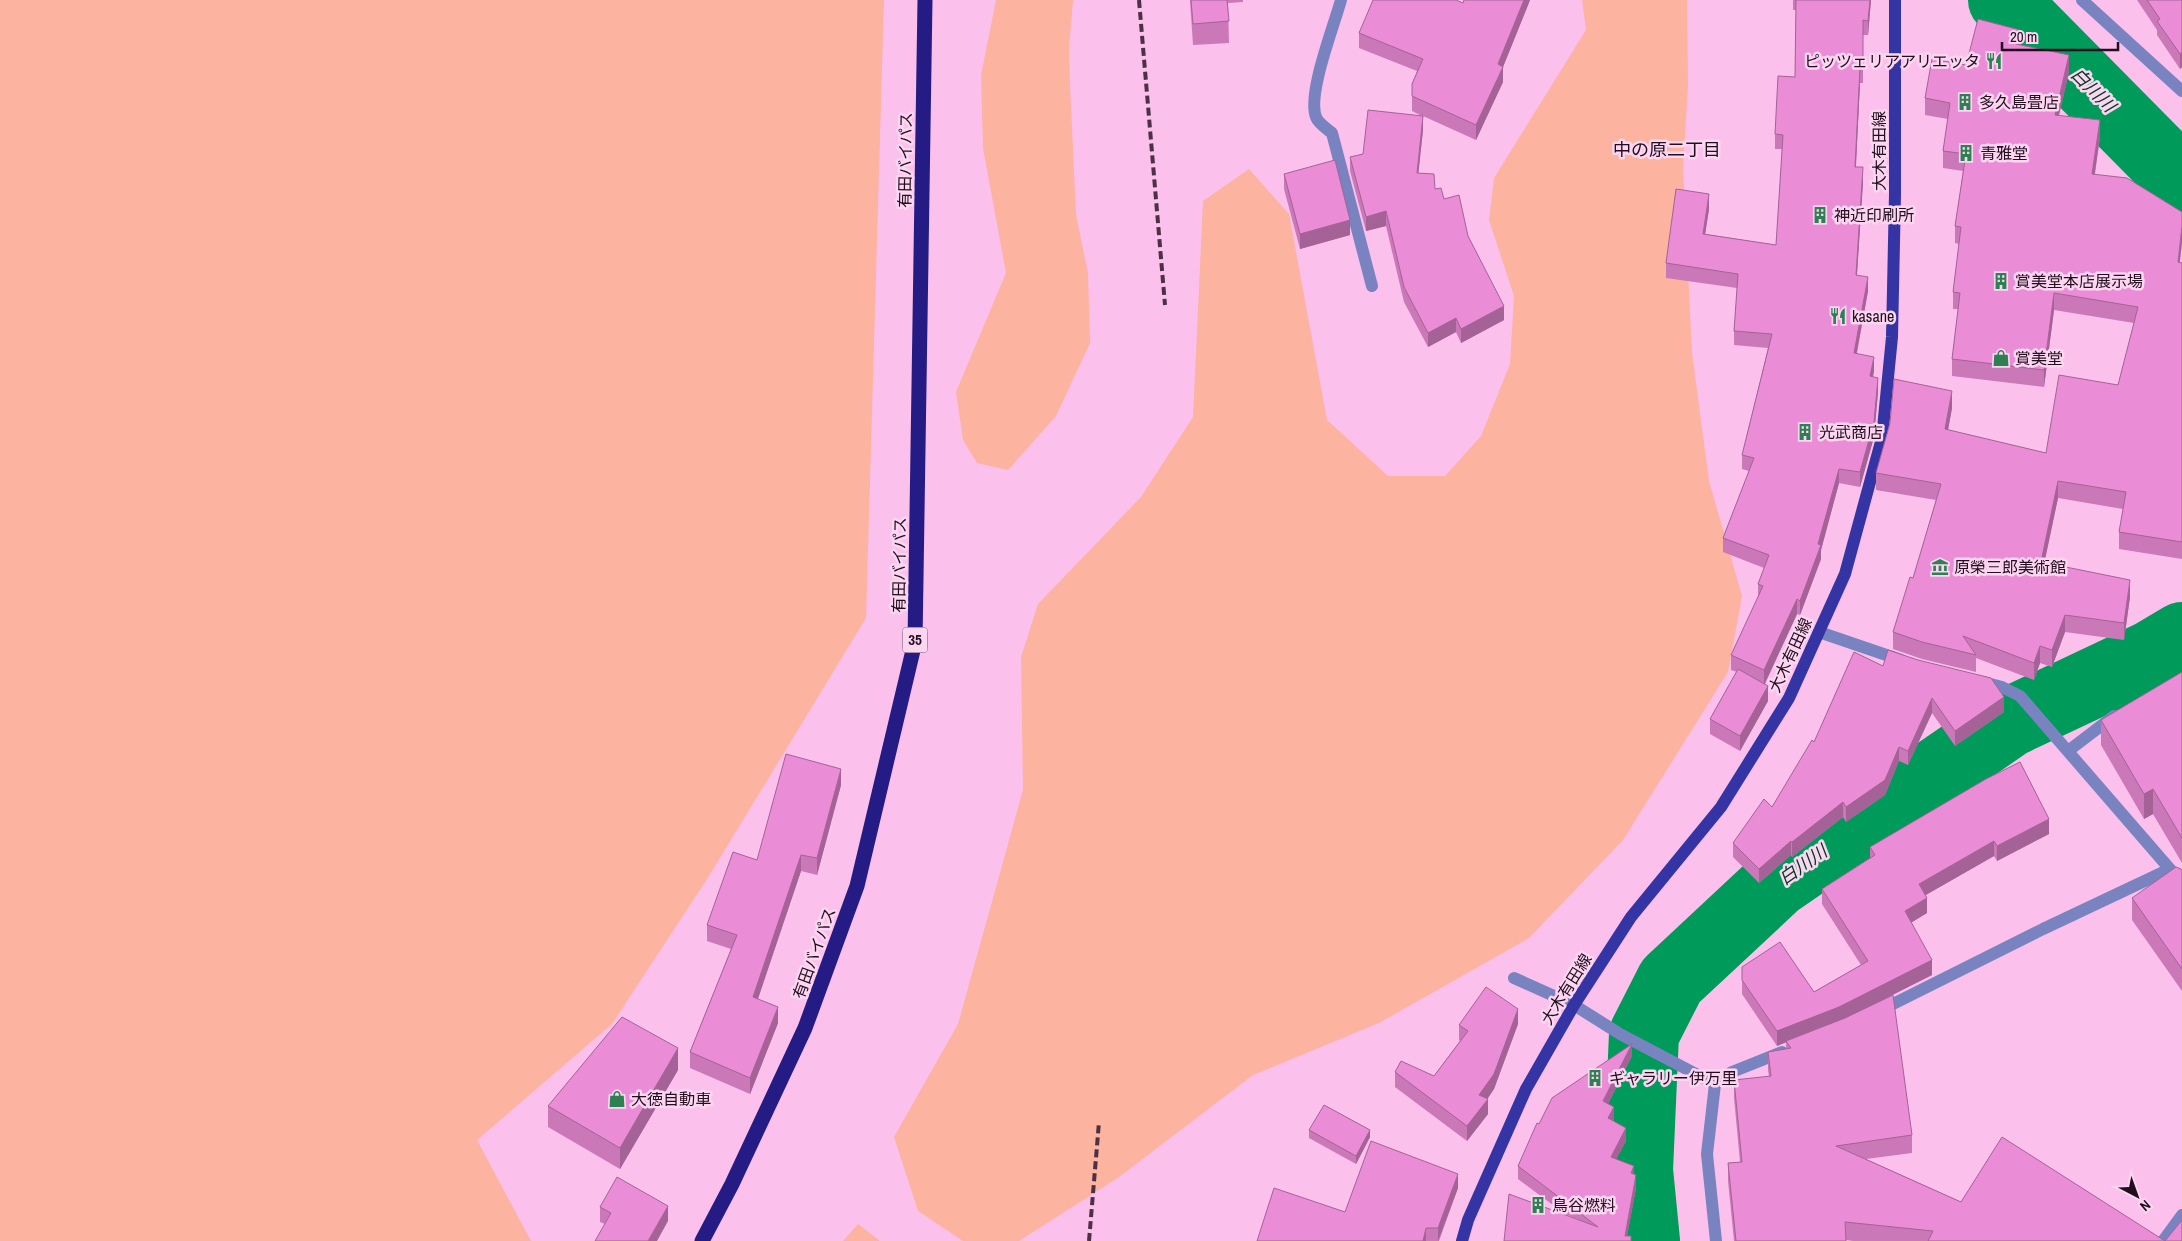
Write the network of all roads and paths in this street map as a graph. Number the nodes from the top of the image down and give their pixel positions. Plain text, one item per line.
1 (925, 0) edge
2 (1341, 0) edge
3 (1895, 0) edge
4 (2082, 0) edge
5 (2182, 91) edge
6 (1372, 286) dead end
7 (1819, 632) junction
8 (1910, 664) edge
9 (1966, 678) edge
10 (2122, 710) edge
11 (2068, 751) junction
12 (2170, 869) junction
13 (2182, 883) edge
14 (1514, 978) dead end
15 (1574, 1005) junction
16 (1867, 1017) edge
17 (1796, 1046) edge
18 (1715, 1084) junction
19 (2182, 1215) edge
20 (702, 1241) edge
21 (1462, 1241) edge
22 (1716, 1241) edge
23 (2163, 1241) edge

1 - 20 highway, 有田バイパス / 35
2 - 6 street
3 - 7 main road, 大木有田線
4 - 5 street
7 - 8 street
7 - 15 main road, 大木有田線
9 - 11 street
10 - 11 street
11 - 12 street
12 - 13 street
12 - 16 street
14 - 15 street
15 - 18 street
15 - 21 main road, 大木有田線
17 - 18 street
18 - 22 street
19 - 23 street

